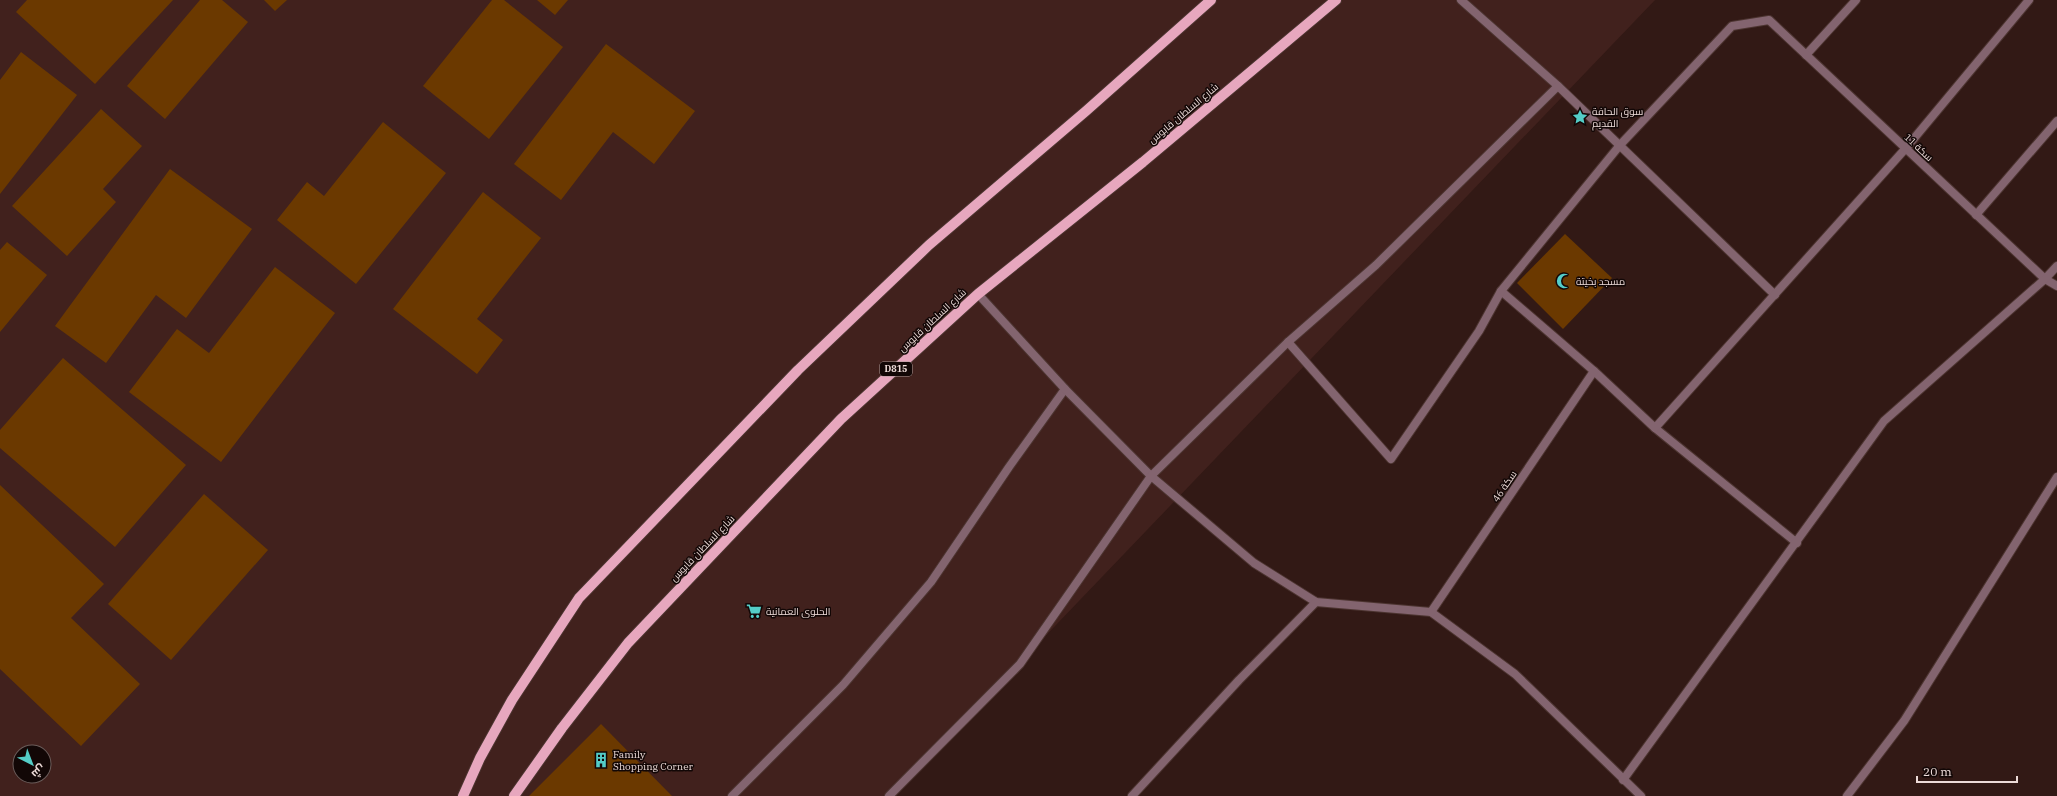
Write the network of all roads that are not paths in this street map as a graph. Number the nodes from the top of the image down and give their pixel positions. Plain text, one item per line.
1 (1211, 0) edge
2 (1336, 0) edge
3 (1461, 0) edge
4 (1856, 0) edge
5 (2029, 0) edge
6 (1806, 55) junction
7 (1558, 86) junction
8 (2057, 121) edge
9 (1620, 145) junction
10 (1906, 148) junction
11 (1976, 215) junction
12 (2057, 266) edge
13 (2045, 279) junction
14 (2057, 286) edge
15 (1501, 291) junction
16 (978, 294) junction
17 (1775, 295) junction
18 (1288, 342) junction
19 (1594, 371) junction
20 (1066, 389) junction
21 (1655, 428) junction
22 (1152, 476) junction
23 (2057, 477) edge
24 (1797, 543) junction
25 (1316, 602) junction
26 (1431, 612) junction
27 (1623, 780) junction
28 (463, 796) edge
29 (514, 796) edge
30 (732, 796) edge
31 (889, 796) edge
32 (1132, 796) edge
33 (1641, 796) edge
34 (1847, 796) edge

1 - 28 main road
2 - 16 main road, شارع السلطان قابوس / D815
3 - 7 street
4 - 6 street
5 - 10 street
6 - 9 street, سكة 11
6 - 10 street, سكة 11
7 - 9 street
7 - 18 street
8 - 11 street
9 - 15 street
9 - 17 street
10 - 11 street, سكة 11
10 - 17 street
11 - 13 street, سكة 11
12 - 13 street
13 - 14 street, سكة 11
13 - 24 street
15 - 18 street
15 - 19 street
16 - 20 street
16 - 29 main road, شارع السلطان قابوس / D815
17 - 21 street
18 - 22 street
19 - 21 street
19 - 26 street, سكة 46
20 - 22 street
20 - 30 street
21 - 24 street
22 - 25 street
22 - 31 street
23 - 34 street
24 - 27 street
25 - 26 street
25 - 32 street
26 - 27 street
27 - 33 street

